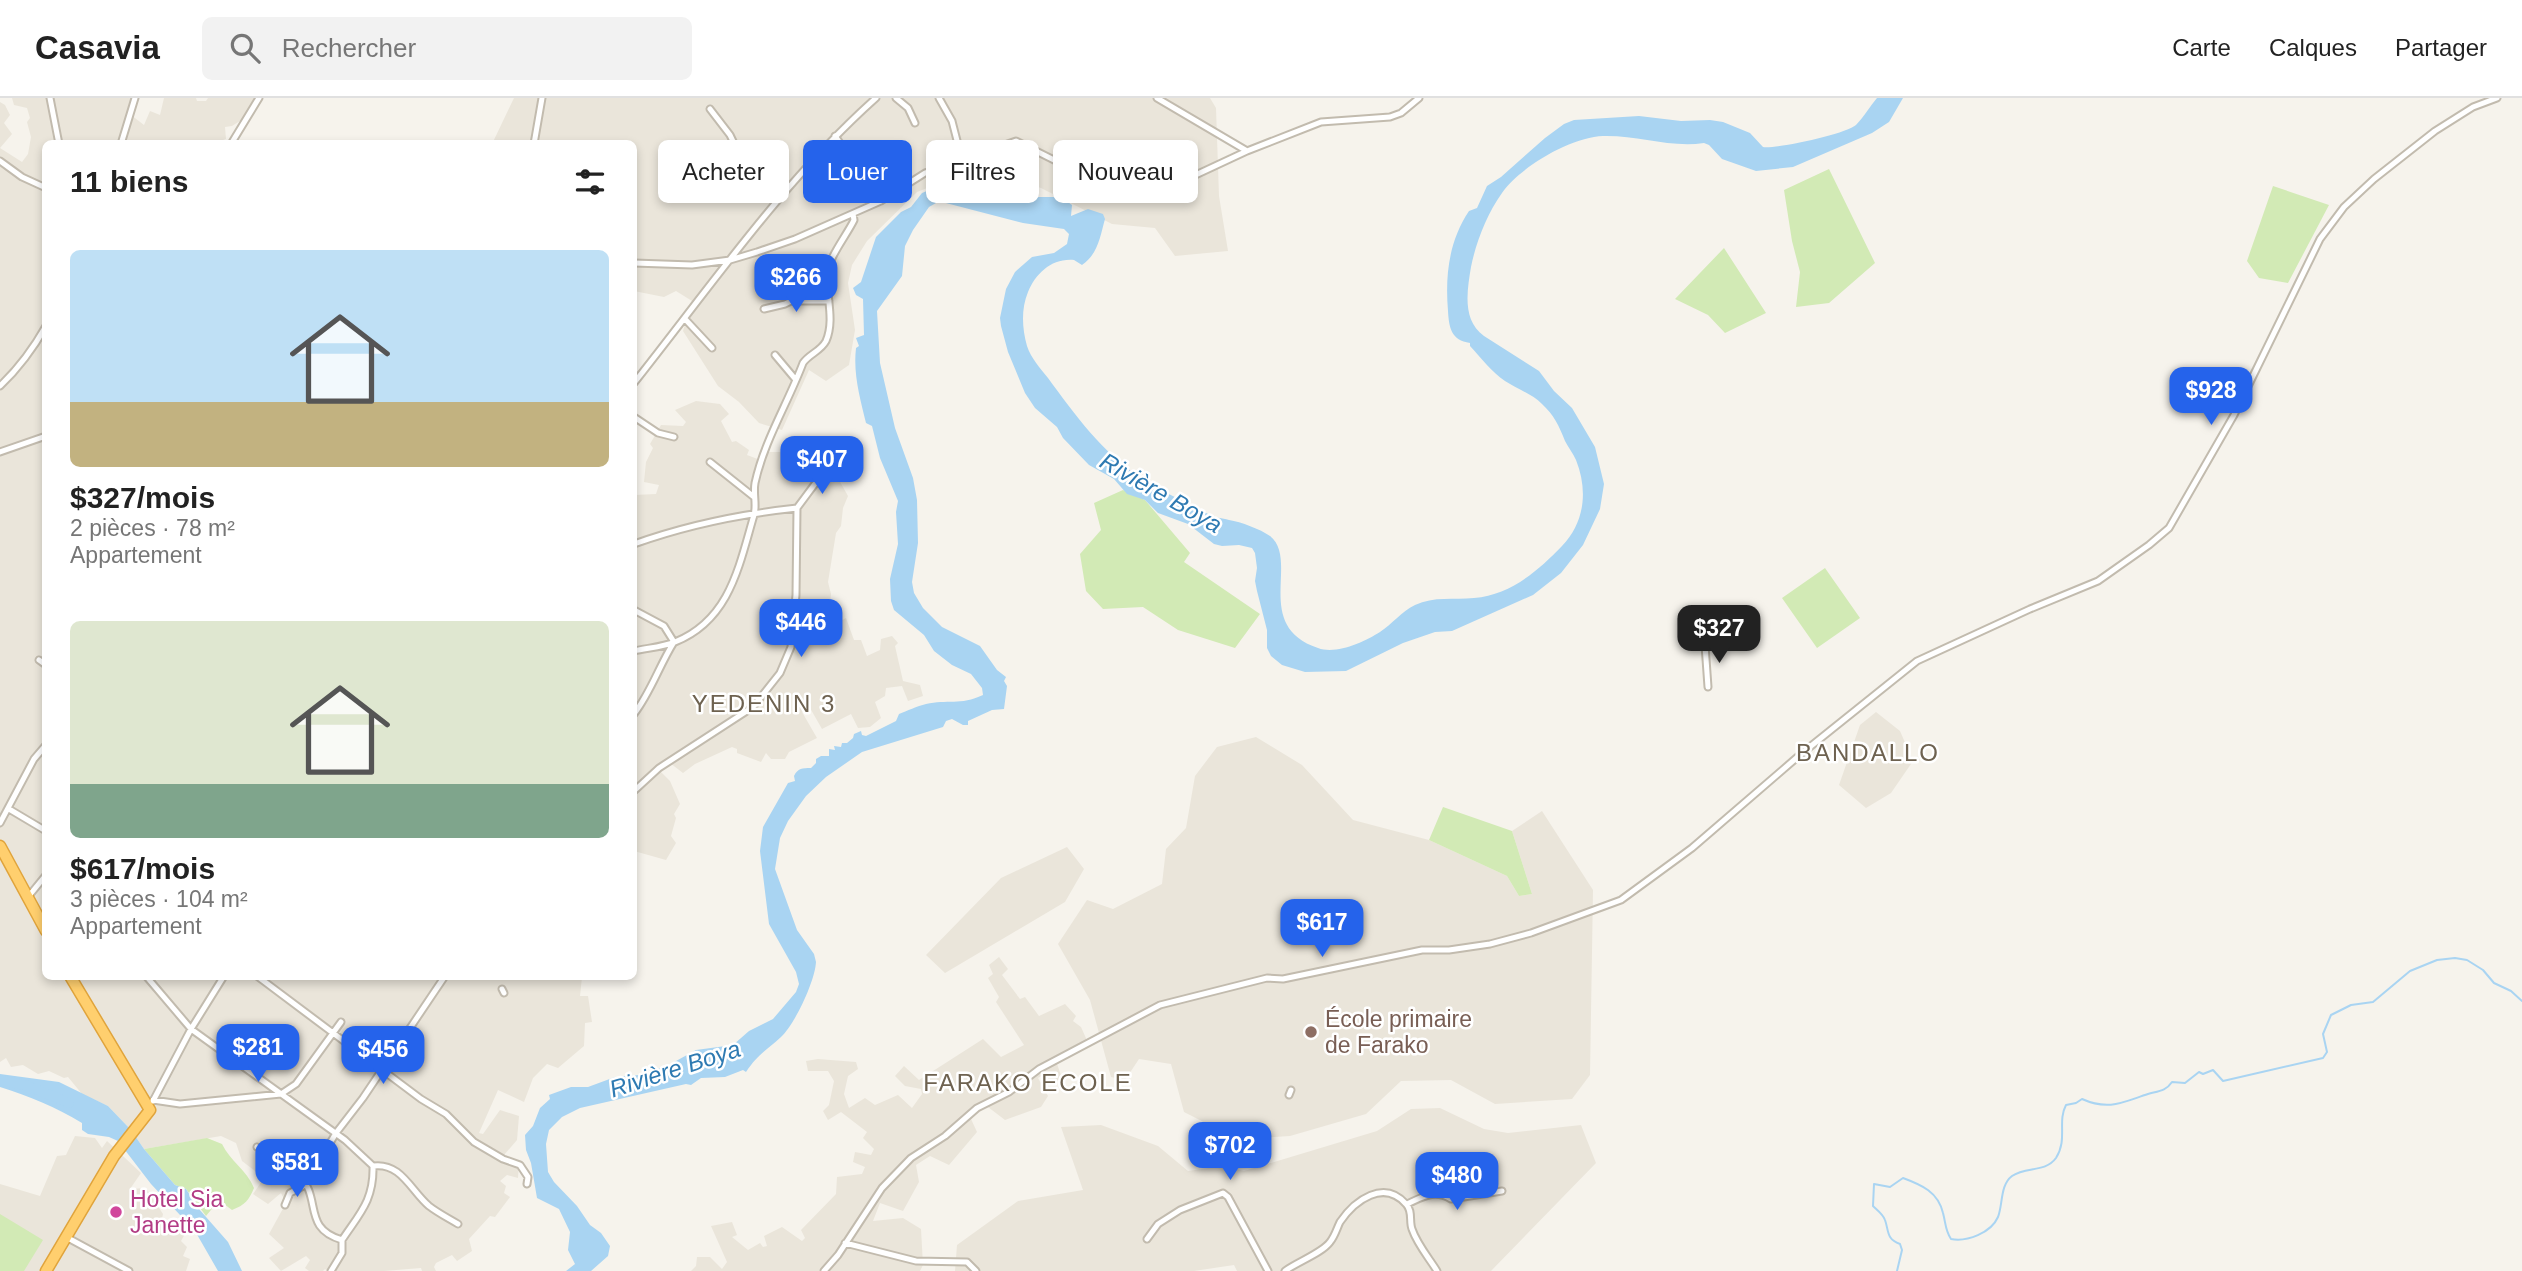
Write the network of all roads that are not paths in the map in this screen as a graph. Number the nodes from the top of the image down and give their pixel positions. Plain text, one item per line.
1 (50, 98) edge
2 (135, 98) edge
3 (258, 98) edge
4 (542, 98) edge
5 (876, 98) edge
6 (896, 98) edge
7 (939, 98) edge
8 (1157, 98) edge
9 (1419, 98) edge
10 (2497, 98) edge
11 (710, 109) dead end
12 (915, 123) dead end
13 (835, 136) junction
14 (58, 140) edge
15 (122, 140) edge
16 (233, 140) edge
17 (535, 140) edge
18 (732, 140) edge
19 (838, 140) edge
20 (957, 140) edge
21 (1247, 151) junction
22 (1039, 152) edge
23 (0, 161) edge
24 (42, 186) edge
25 (789, 188) edge
26 (776, 203) edge
27 (877, 203) edge
28 (853, 214) junction
29 (730, 260) junction
30 (637, 263) edge
31 (829, 301) junction
32 (764, 309) dead end
33 (684, 319) junction
34 (42, 333) edge
35 (712, 348) dead end
36 (775, 355) dead end
37 (637, 379) edge
38 (796, 380) junction
39 (0, 386) edge
40 (637, 419) edge
41 (42, 437) edge
42 (674, 437) dead end
43 (0, 452) edge
44 (710, 462) dead end
45 (826, 469) dead end
46 (754, 497) junction
47 (797, 508) junction
48 (755, 512) junction
49 (637, 543) edge
50 (637, 612) edge
51 (674, 642) junction
52 (1705, 645) dead end
53 (637, 650) edge
54 (39, 660) dead end
55 (42, 662) edge
56 (1708, 687) dead end
57 (637, 710) edge
58 (42, 750) edge
59 (637, 788) edge
60 (9, 809) junction
61 (0, 823) edge
62 (42, 829) edge
63 (0, 846) edge
64 (42, 880) edge
65 (28, 897) junction
66 (42, 923) edge
67 (73, 980) edge
68 (149, 980) edge
69 (222, 980) edge
70 (262, 980) edge
71 (442, 980) edge
72 (341, 1022) dead end
73 (191, 1029) junction
74 (334, 1032) junction
75 (383, 1069) junction
76 (281, 1094) junction
77 (151, 1105) junction
78 (336, 1133) junction
79 (257, 1147) dead end
80 (373, 1166) junction
81 (527, 1184) dead end
82 (305, 1185) junction
83 (1502, 1191) dead end
84 (1407, 1204) junction
85 (285, 1205) dead end
86 (458, 1224) dead end
87 (68, 1238) junction
88 (1147, 1239) dead end
89 (342, 1240) junction
90 (845, 1243) junction
91 (46, 1271) edge
92 (129, 1271) edge
93 (331, 1271) edge
94 (824, 1271) edge
95 (976, 1271) edge
96 (1268, 1271) edge
97 (1285, 1271) edge
98 (1437, 1271) edge

1 - 14 street
2 - 15 street
3 - 16 street
4 - 17 street
5 - 13 street
6 - 12 street
7 - 20 street
8 - 21 street
9 - 21 street
10 - 90 street
11 - 18 street
13 - 19 street
13 - 25 street
21 - 22 street
23 - 24 street
26 - 29 street
27 - 28 street
28 - 29 street
28 - 31 street
29 - 30 street
29 - 33 street
31 - 32 street
31 - 38 street
33 - 35 street
33 - 37 street
34 - 39 street
36 - 38 street
38 - 46 street
40 - 42 street
41 - 43 street
44 - 46 street
45 - 47 street
46 - 48 street
47 - 48 street
47 - 59 street
48 - 49 street
48 - 51 street
50 - 51 street
51 - 53 street
51 - 57 street
52 - 56 street
54 - 55 street
58 - 60 street
60 - 61 street
60 - 62 street
63 - 65 highway
64 - 65 street
65 - 66 highway
67 - 77 highway
68 - 73 street
69 - 73 street
70 - 74 street
71 - 75 street
72 - 74 street
73 - 76 street
73 - 77 street
74 - 75 street
74 - 76 street
75 - 78 street
75 - 81 street
76 - 77 street
76 - 78 street
77 - 87 highway
78 - 80 street
78 - 82 street
79 - 82 street
80 - 86 street
80 - 89 street
82 - 85 street
82 - 89 street
83 - 84 street
84 - 97 street
84 - 98 street
87 - 91 highway
87 - 92 street
88 - 96 street
89 - 93 street
90 - 94 street
90 - 95 street

